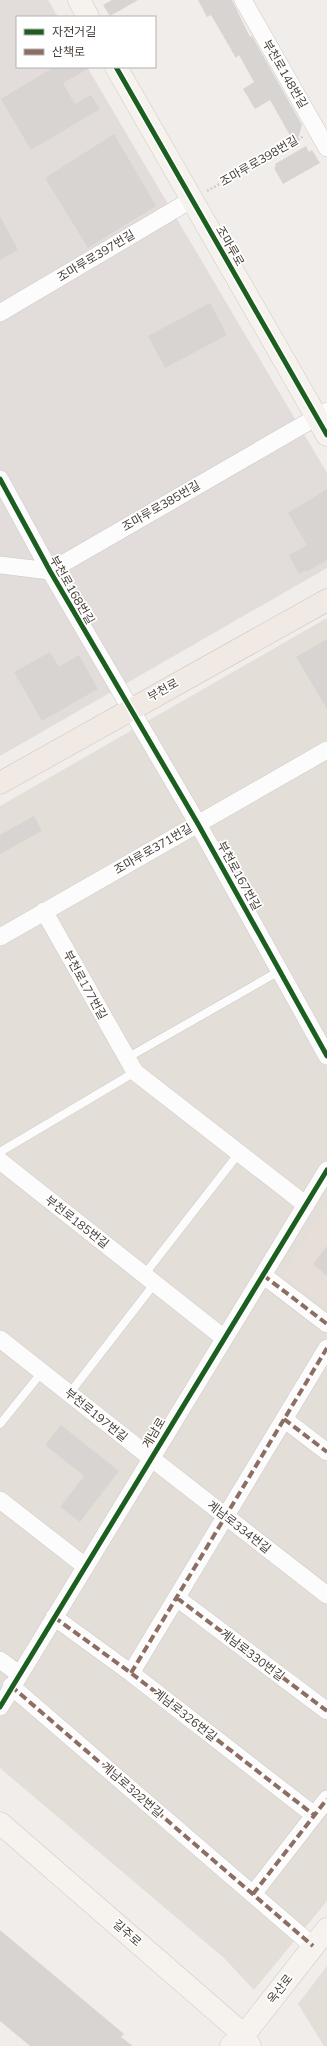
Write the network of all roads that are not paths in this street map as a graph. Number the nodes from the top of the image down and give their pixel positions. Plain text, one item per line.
1 (79, 0) edge
2 (243, 0) edge
3 (87, 16) edge
4 (117, 68) edge
5 (327, 148) edge
6 (191, 200) junction
7 (0, 313) edge
8 (324, 421) edge
9 (0, 479) edge
10 (0, 565) edge
11 (50, 571) junction
12 (327, 600) edge
13 (130, 709) junction
14 (325, 755) edge
15 (0, 783) edge
16 (198, 824) junction
17 (44, 911) junction
18 (0, 937) edge
19 (280, 970) junction
20 (327, 1056) edge
21 (131, 1065) junction
22 (0, 1152) edge
23 (239, 1153) junction
24 (0, 1161) edge
25 (327, 1170) edge
26 (306, 1205) junction
27 (263, 1274) junction
28 (150, 1279) junction
29 (327, 1324) edge
30 (224, 1338) junction
31 (0, 1339) edge
32 (327, 1348) edge
33 (42, 1372) junction
34 (69, 1394) junction
35 (284, 1419) junction
36 (0, 1424) edge
37 (327, 1452) edge
38 (151, 1458) junction
39 (0, 1500) edge
40 (226, 1517) junction
41 (85, 1566) junction
42 (327, 1595) edge
43 (176, 1598) junction
44 (54, 1617) junction
45 (0, 1660) edge
46 (131, 1673) junction
47 (15, 1680) junction
48 (0, 1707) edge
49 (327, 1712) edge
50 (327, 1799) edge
51 (314, 1815) junction
52 (0, 1823) edge
53 (253, 1894) junction
54 (327, 1929) edge
55 (313, 1946) junction
56 (242, 2042) edge

1 - 3 street
2 - 5 street, 부천로148번길
4 - 6 street, 조마루로
6 - 7 street, 조마루로397번길
6 - 8 street, 조마루로
8 - 11 street, 조마루로385번길
9 - 11 street, 부천로168번길
10 - 11 street
11 - 13 street, 부천로168번길
12 - 13 main road, 부천로
13 - 15 main road, 부천로
13 - 16 street, 부천로167번길
14 - 16 street, 조마루로371번길
16 - 17 street, 조마루로371번길
16 - 19 street, 부천로167번길
17 - 18 street, 조마루로371번길
17 - 21 street, 부천로177번길
19 - 20 street, 부천로167번길
19 - 21 lane
21 - 22 lane
21 - 23 street, 부천로177번길
23 - 26 street, 부천로177번길
23 - 28 lane
24 - 28 street, 부천로185번길
25 - 26 street, 계남로
26 - 27 street, 계남로
27 - 29 street
27 - 30 street, 계남로
28 - 30 street, 부천로185번길
28 - 34 lane
30 - 38 street, 계남로
31 - 33 street, 부천로197번길
32 - 35 street
33 - 34 street, 부천로197번길
33 - 36 lane
34 - 38 street, 부천로197번길
35 - 37 street
35 - 40 street
38 - 40 street, 계남로334번길
38 - 41 street, 계남로
39 - 41 street
40 - 42 street, 계남로334번길
40 - 43 street
41 - 44 street, 계남로
43 - 46 street
43 - 49 street, 계남로330번길
44 - 46 street, 계남로326번길
44 - 47 street, 계남로
45 - 47 street, 계남로322번길
46 - 51 street, 계남로326번길
47 - 48 street, 계남로
47 - 53 street, 계남로322번길
50 - 51 street
51 - 53 street
52 - 56 street, 길주로
53 - 55 street, 계남로322번길
54 - 55 street, 옥산로
55 - 56 street, 옥산로

